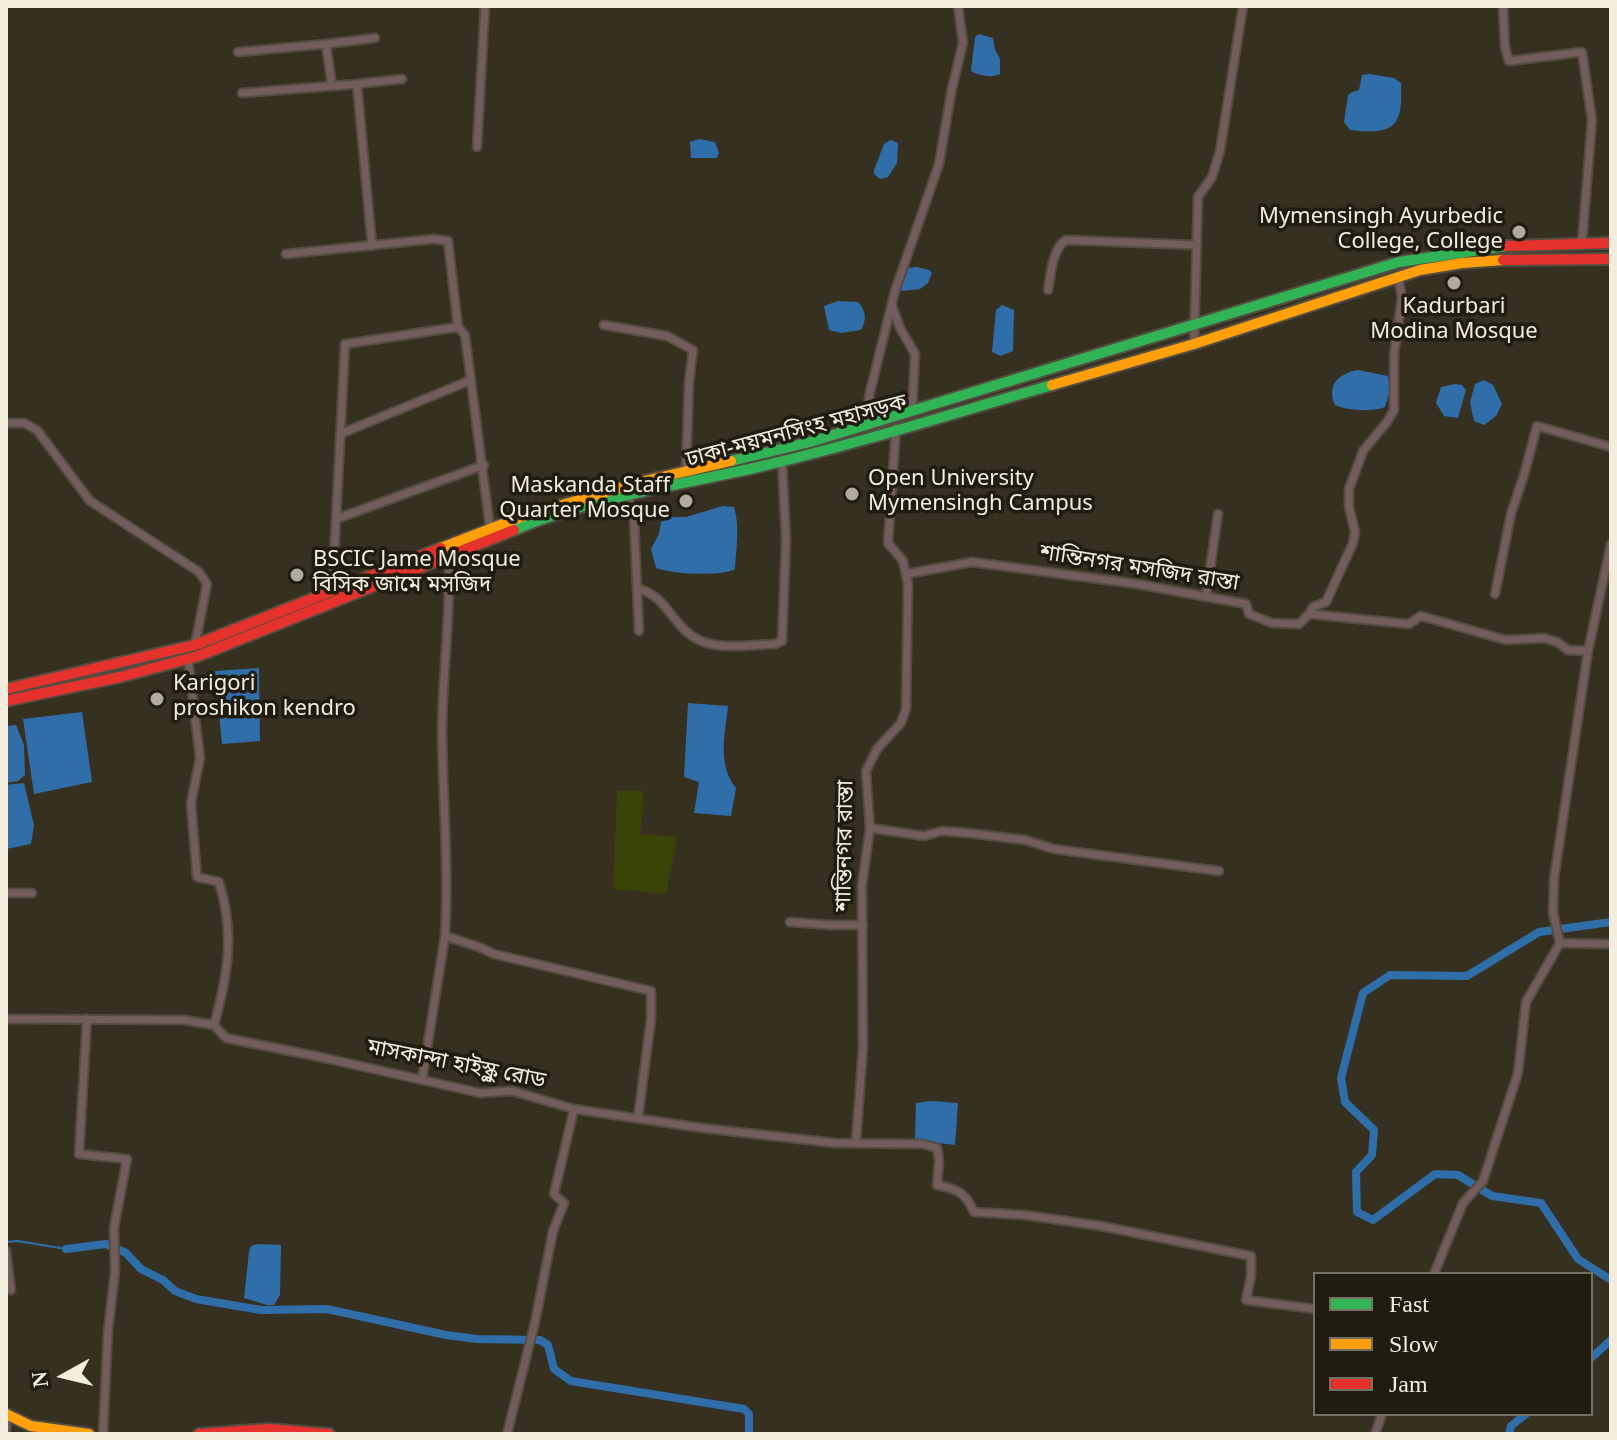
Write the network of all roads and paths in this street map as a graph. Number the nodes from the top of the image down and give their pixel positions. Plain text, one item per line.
1 (485, 6) edge
2 (958, 6) edge
3 (1243, 6) edge
4 (1503, 6) edge
5 (375, 38) dead end
6 (326, 44) junction
7 (238, 52) dead end
8 (402, 79) dead end
9 (357, 84) junction
10 (332, 86) junction
11 (242, 93) dead end
12 (477, 147) dead end
13 (1582, 243) junction
14 (1611, 243) edge
15 (1195, 245) junction
16 (372, 246) junction
17 (286, 254) dead end
18 (1611, 259) edge
19 (1398, 276) junction
20 (1048, 290) dead end
21 (892, 304) junction
22 (1194, 324) junction
23 (604, 325) dead end
24 (458, 327) junction
25 (1194, 344) junction
26 (471, 380) junction
27 (912, 410) junction
28 (6, 423) edge
29 (865, 426) junction
30 (896, 428) junction
31 (340, 434) junction
32 (1611, 447) edge
33 (782, 460) junction
34 (484, 465) junction
35 (686, 472) junction
36 (628, 495) junction
37 (1218, 514) dead end
38 (336, 519) junction
39 (490, 528) junction
40 (1610, 550) edge
41 (449, 557) junction
42 (906, 574) junction
43 (333, 578) dead end
44 (637, 588) junction
45 (1495, 594) dead end
46 (1206, 597) junction
47 (1309, 614) junction
48 (639, 631) dead end
49 (195, 645) junction
50 (1588, 651) junction
51 (188, 659) junction
52 (6, 689) edge
53 (6, 701) edge
54 (870, 828) junction
55 (1219, 871) dead end
56 (6, 893) edge
57 (32, 893) dead end
58 (790, 922) dead end
59 (863, 925) junction
60 (445, 936) junction
61 (1560, 942) junction
62 (1611, 944) edge
63 (6, 1019) edge
64 (87, 1019) junction
65 (214, 1025) junction
66 (422, 1080) junction
67 (574, 1109) junction
68 (638, 1118) junction
69 (856, 1141) junction
70 (6, 1251) edge
71 (1435, 1272) edge
72 (11, 1290) dead end
73 (1313, 1309) edge
74 (7, 1415) edge
75 (6, 1430) edge
76 (89, 1434) edge
77 (103, 1434) edge
78 (199, 1434) edge
79 (329, 1434) edge
80 (507, 1434) edge

1 - 12 street
2 - 21 street
3 - 15 street
4 - 13 street
5 - 6 street
6 - 7 street
6 - 10 street
8 - 9 street
9 - 10 street
9 - 16 street
10 - 11 street
13 - 14 main road, ঢাকা-ময়মনসিংহ মহাসড়ক
13 - 22 main road, ঢাকা-ময়মনসিংহ মহাসড়ক
15 - 20 street
15 - 22 street
16 - 17 street
16 - 24 street
18 - 19 main road, ঢাকা-ময়মনসিংহ মহাসড়ক
19 - 25 main road, ঢাকা-ময়মনসিংহ মহাসড়ক
19 - 47 street
21 - 27 street
21 - 29 street
22 - 25 street
22 - 27 main road, ঢাকা-ময়মনসিংহ মহাসড়ক
23 - 35 street
24 - 26 street
24 - 31 street
25 - 30 main road, ঢাকা-ময়মনসিংহ মহাসড়ক
26 - 31 street
26 - 34 street
27 - 29 main road, ঢাকা-ময়মনসিংহ মহাসড়ক
28 - 49 street
29 - 35 main road, ঢাকা-ময়মনসিংহ মহাসড়ক
30 - 33 main road, ঢাকা-ময়মনসিংহ মহাসড়ক
30 - 42 street, শান্তিনগর রাস্তা
31 - 38 street
32 - 45 street
33 - 36 main road, ঢাকা-ময়মনসিংহ মহাসড়ক
33 - 44 street
34 - 38 street
34 - 39 street
35 - 39 main road, ঢাকা-ময়মনসিংহ মহাসড়ক
36 - 41 main road, ঢাকা-ময়মনসিংহ মহাসড়ক
36 - 44 street
37 - 46 street
38 - 43 street
39 - 49 main road, ঢাকা-ময়মনসিংহ মহাসড়ক
40 - 50 street
41 - 51 main road, ঢাকা-ময়মনসিংহ মহাসড়ক
41 - 60 street
42 - 46 street, শান্তিনগর মসজিদ রাস্তা
42 - 54 street, শান্তিনগর রাস্তা
44 - 48 street
46 - 47 street, শান্তিনগর মসজিদ রাস্তা
47 - 50 street, শান্তিনগর মসজিদ রাস্তা
49 - 52 main road, ঢাকা-ময়মনসিংহ মহাসড়ক
50 - 61 street
51 - 53 main road, ঢাকা-ময়মনসিংহ মহাসড়ক
51 - 65 street
54 - 55 street
54 - 59 street, শান্তিনগর রাস্তা
56 - 57 street
58 - 59 street
59 - 69 street, শান্তিনগর রাস্তা
60 - 66 street
60 - 68 street
61 - 62 street
61 - 71 street
63 - 64 street, মাসকান্দা হাইস্কুল রোড
64 - 65 street, মাসকান্দা হাইস্কুল রোড
64 - 77 street
65 - 66 street, মাসকান্দা হাইস্কুল রোড
66 - 67 street, মাসকান্দা হাইস্কুল রোড
67 - 68 street, মাসকান্দা হাইস্কুল রোড
67 - 80 street
68 - 69 street, মাসকান্দা হাইস্কুল রোড
69 - 73 street, মাসকান্দা হাইস্কুল রোড
70 - 72 street
74 - 75 street
74 - 76 main road
78 - 79 main road

